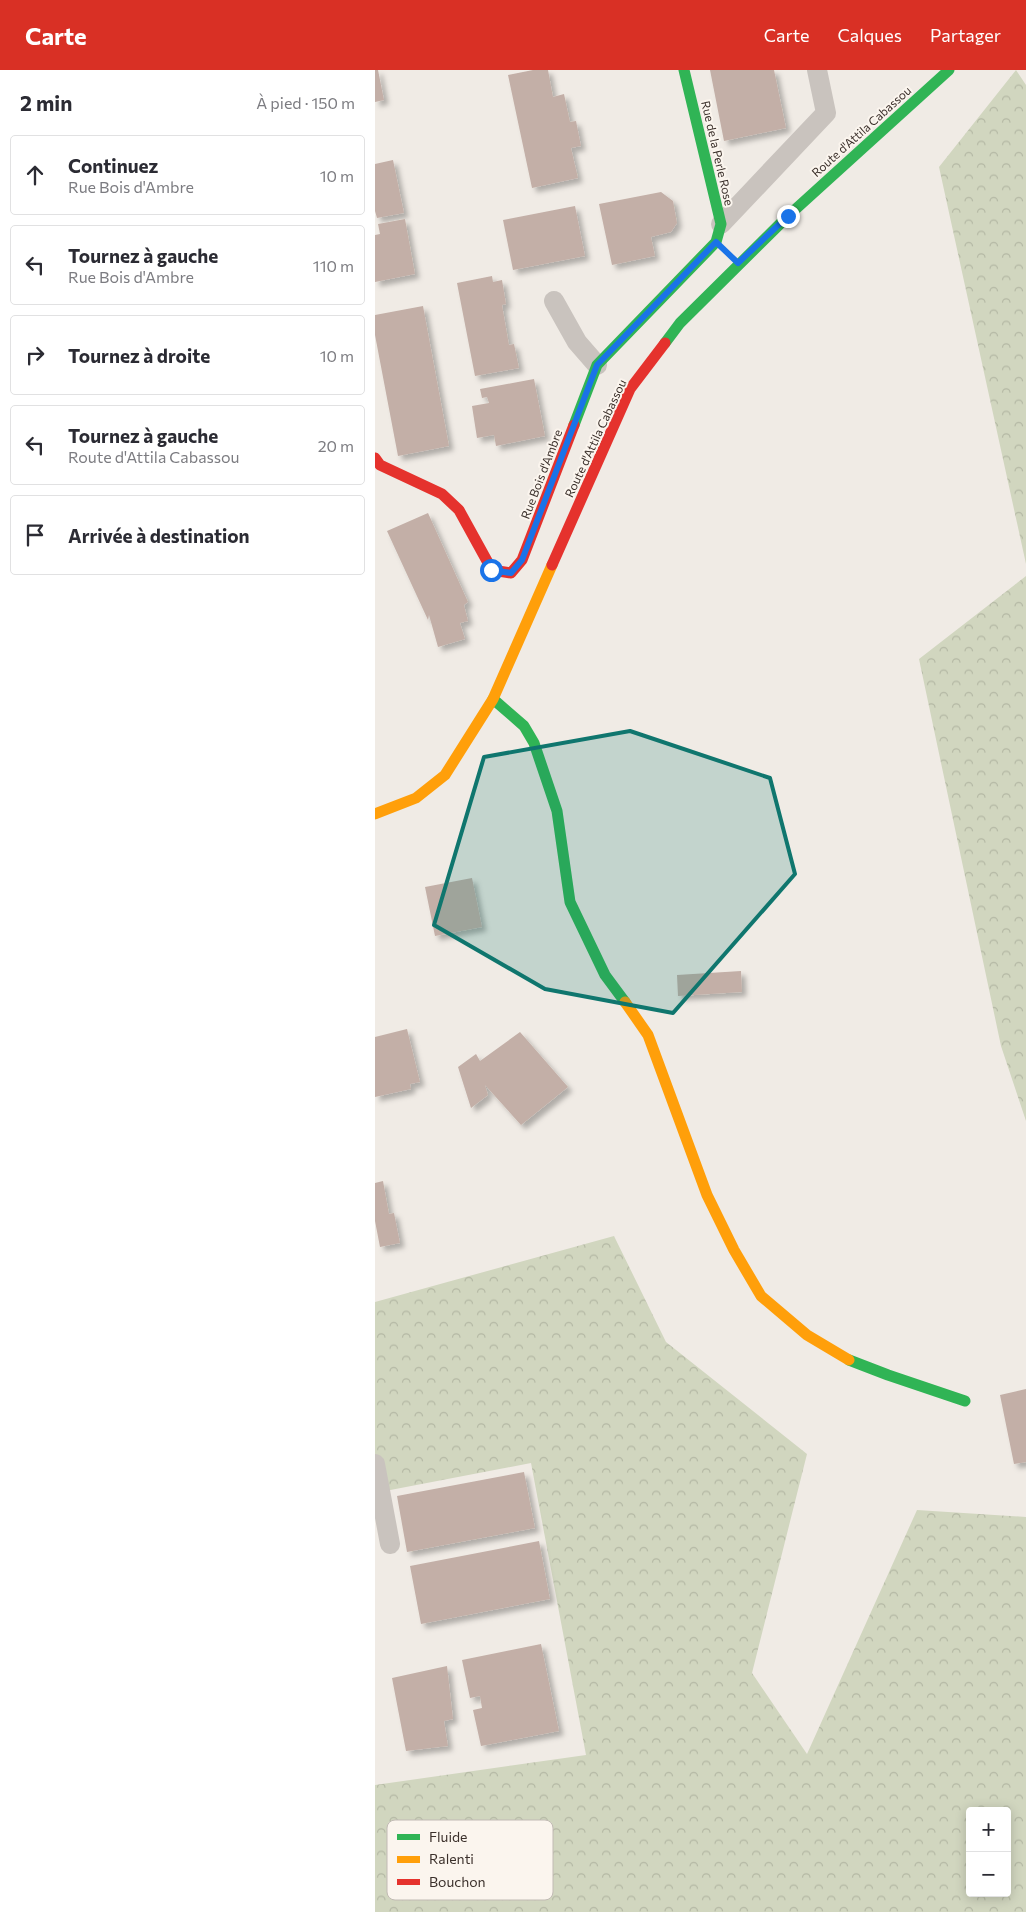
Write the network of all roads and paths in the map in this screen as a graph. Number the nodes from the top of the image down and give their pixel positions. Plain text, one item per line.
1 (684, 70) edge
2 (817, 70) edge
3 (949, 70) edge
4 (718, 233) junction
5 (738, 263) junction
6 (554, 301) dead end
7 (597, 365) junction
8 (375, 458) edge
9 (493, 699) junction
10 (375, 814) edge
11 (965, 1401) dead end
12 (375, 1464) edge
13 (390, 1544) dead end

1 - 4 street, Rue de la Perle Rose
2 - 4 street
3 - 5 street, Route d'Attila Cabassou
4 - 5 street
4 - 7 street, Rue Bois d'Ambre
5 - 9 street, Route d'Attila Cabassou
6 - 7 street
7 - 8 street, Rue Bois d'Ambre
9 - 10 street, Route d'Attila Cabassou
9 - 11 street
12 - 13 street

